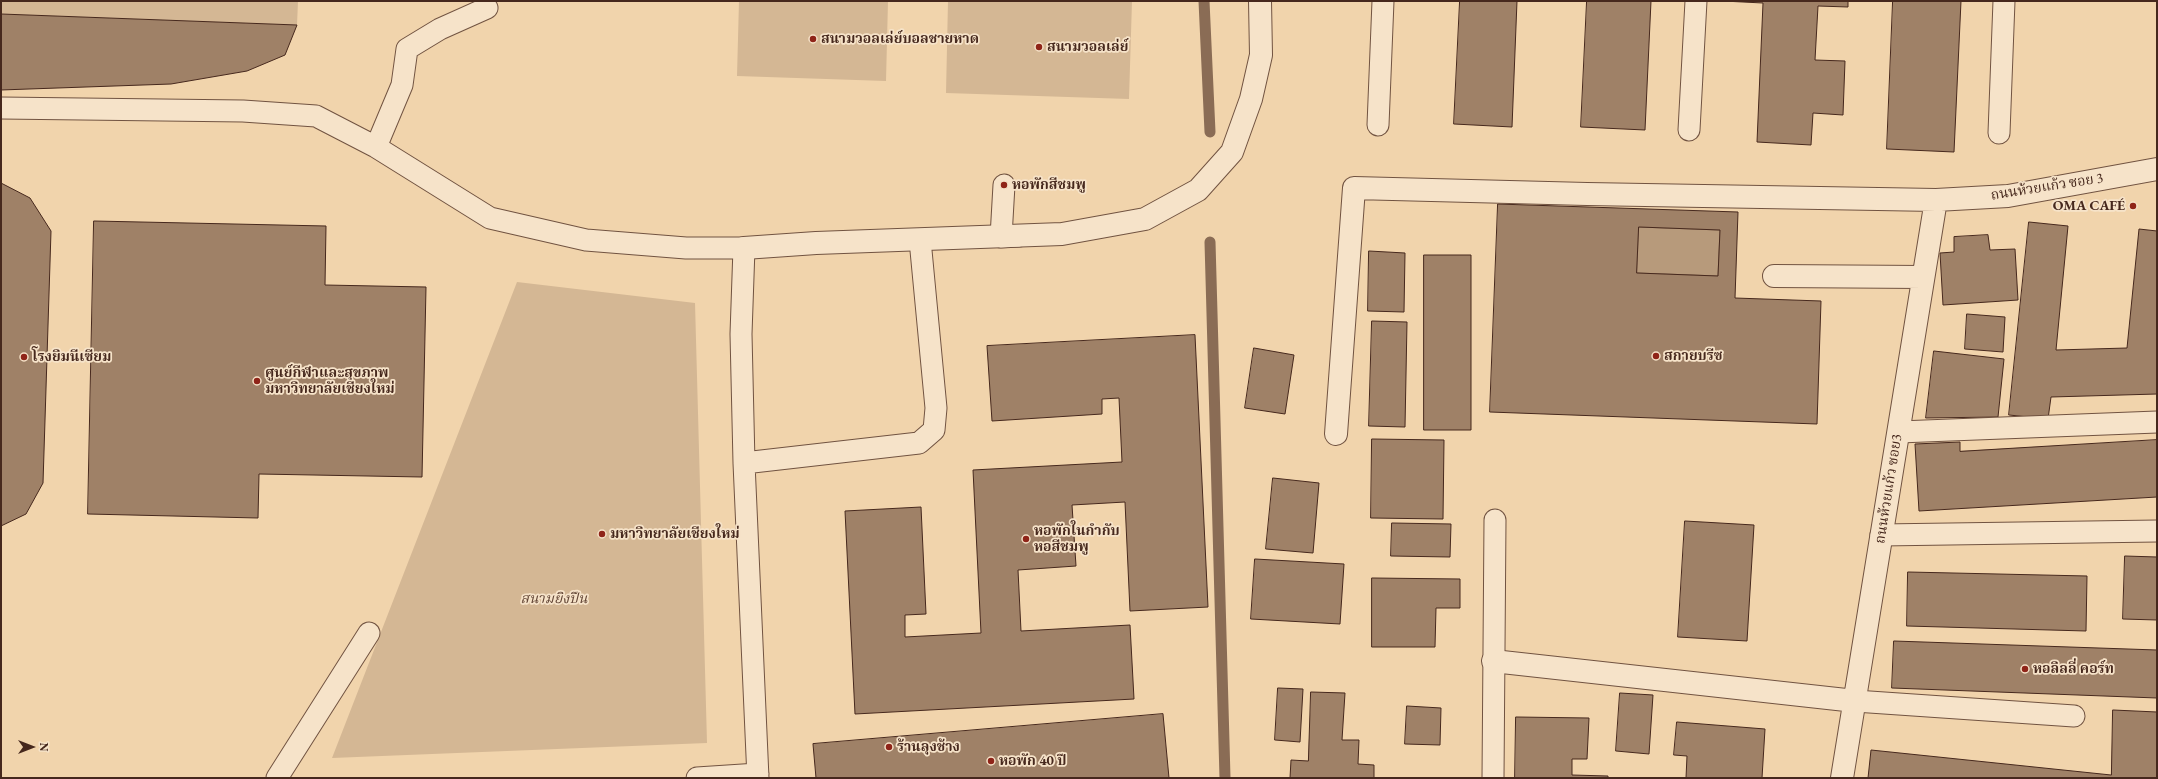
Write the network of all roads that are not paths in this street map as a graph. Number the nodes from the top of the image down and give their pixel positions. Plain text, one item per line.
1 (1260, 1) edge
2 (1383, 1) edge
3 (1696, 1) edge
4 (2004, 1) edge
5 (488, 8) dead end
6 (1, 108) edge
7 (1378, 125) dead end
8 (1688, 130) dead end
9 (1999, 133) dead end
10 (376, 146) junction
11 (2155, 167) edge
12 (1004, 185) dead end
13 (1936, 200) junction
14 (1001, 237) junction
15 (920, 240) junction
16 (744, 248) junction
17 (1774, 276) dead end
18 (1923, 277) junction
19 (2157, 422) edge
20 (1899, 432) junction
21 (1336, 434) dead end
22 (744, 463) junction
23 (1495, 520) dead end
24 (2157, 531) edge
25 (1881, 535) junction
26 (369, 633) dead end
27 (1493, 661) junction
28 (1855, 701) junction
29 (2074, 716) dead end
30 (759, 777) edge
31 (277, 778) edge
32 (697, 778) edge
33 (1493, 778) edge
34 (1842, 778) edge

1 - 14 lane
2 - 7 lane
3 - 8 lane
4 - 9 lane
5 - 10 lane
6 - 10 lane
10 - 16 lane
11 - 13 street, ถนนห้วยแก้ว ซอย 3
12 - 14 lane
13 - 18 street, ถนนห้วยแก้ว ซอย3
13 - 21 street, ถนนห้วยแก้ว ซอย 3
14 - 15 lane
15 - 16 street
15 - 22 lane
16 - 22 lane
17 - 18 street
18 - 20 street, ถนนห้วยแก้ว ซอย3
19 - 20 lane
20 - 25 street, ถนนห้วยแก้ว ซอย3
22 - 30 lane
23 - 27 lane
24 - 25 lane
25 - 28 street, ถนนห้วยแก้ว ซอย3
26 - 31 lane
27 - 28 street
27 - 33 lane
28 - 29 lane
28 - 34 street, ถนนห้วยแก้ว ซอย3
30 - 32 lane

